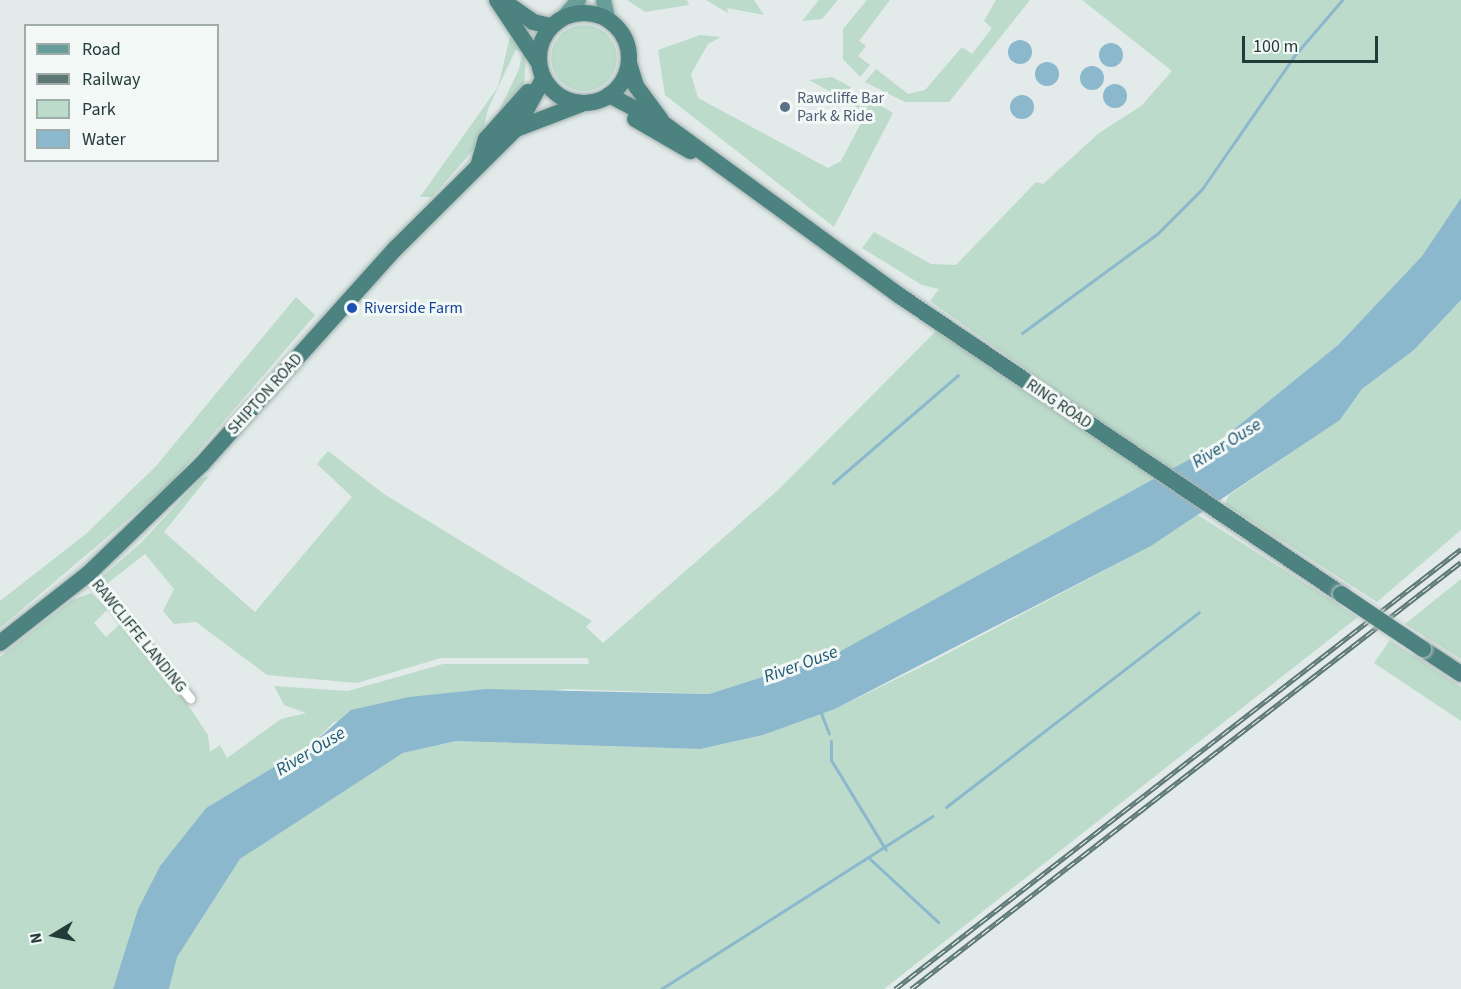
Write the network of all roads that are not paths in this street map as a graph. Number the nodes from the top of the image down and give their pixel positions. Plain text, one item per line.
1 (500, 0) edge
2 (519, 0) edge
3 (603, 0) edge
4 (565, 13) edge
5 (607, 18) junction
6 (629, 62) junction
7 (538, 64) junction
8 (609, 95) junction
9 (585, 103) junction
10 (568, 108) junction
11 (664, 124) junction
12 (516, 129) junction
13 (702, 155) junction
14 (479, 164) junction
15 (87, 574) junction
16 (0, 643) edge
17 (1461, 674) edge
18 (190, 698) dead end

1 - 4 highway
1 - 7 highway
2 - 4 highway
3 - 5 main road
4 - 5 highway
4 - 7 highway
5 - 6 highway
6 - 8 highway
6 - 11 highway, RING ROAD
7 - 9 highway
7 - 12 highway, SHIPTON ROAD
7 - 14 highway
8 - 9 highway
8 - 11 highway, RING ROAD
9 - 10 highway, SHIPTON ROAD
10 - 12 highway, SHIPTON ROAD
10 - 13 highway
11 - 13 highway, RING ROAD
12 - 14 highway, SHIPTON ROAD
13 - 17 highway, RING ROAD, bridge
14 - 15 highway, SHIPTON ROAD
15 - 16 highway, SHIPTON ROAD
15 - 18 street, RAWCLIFFE LANDING

